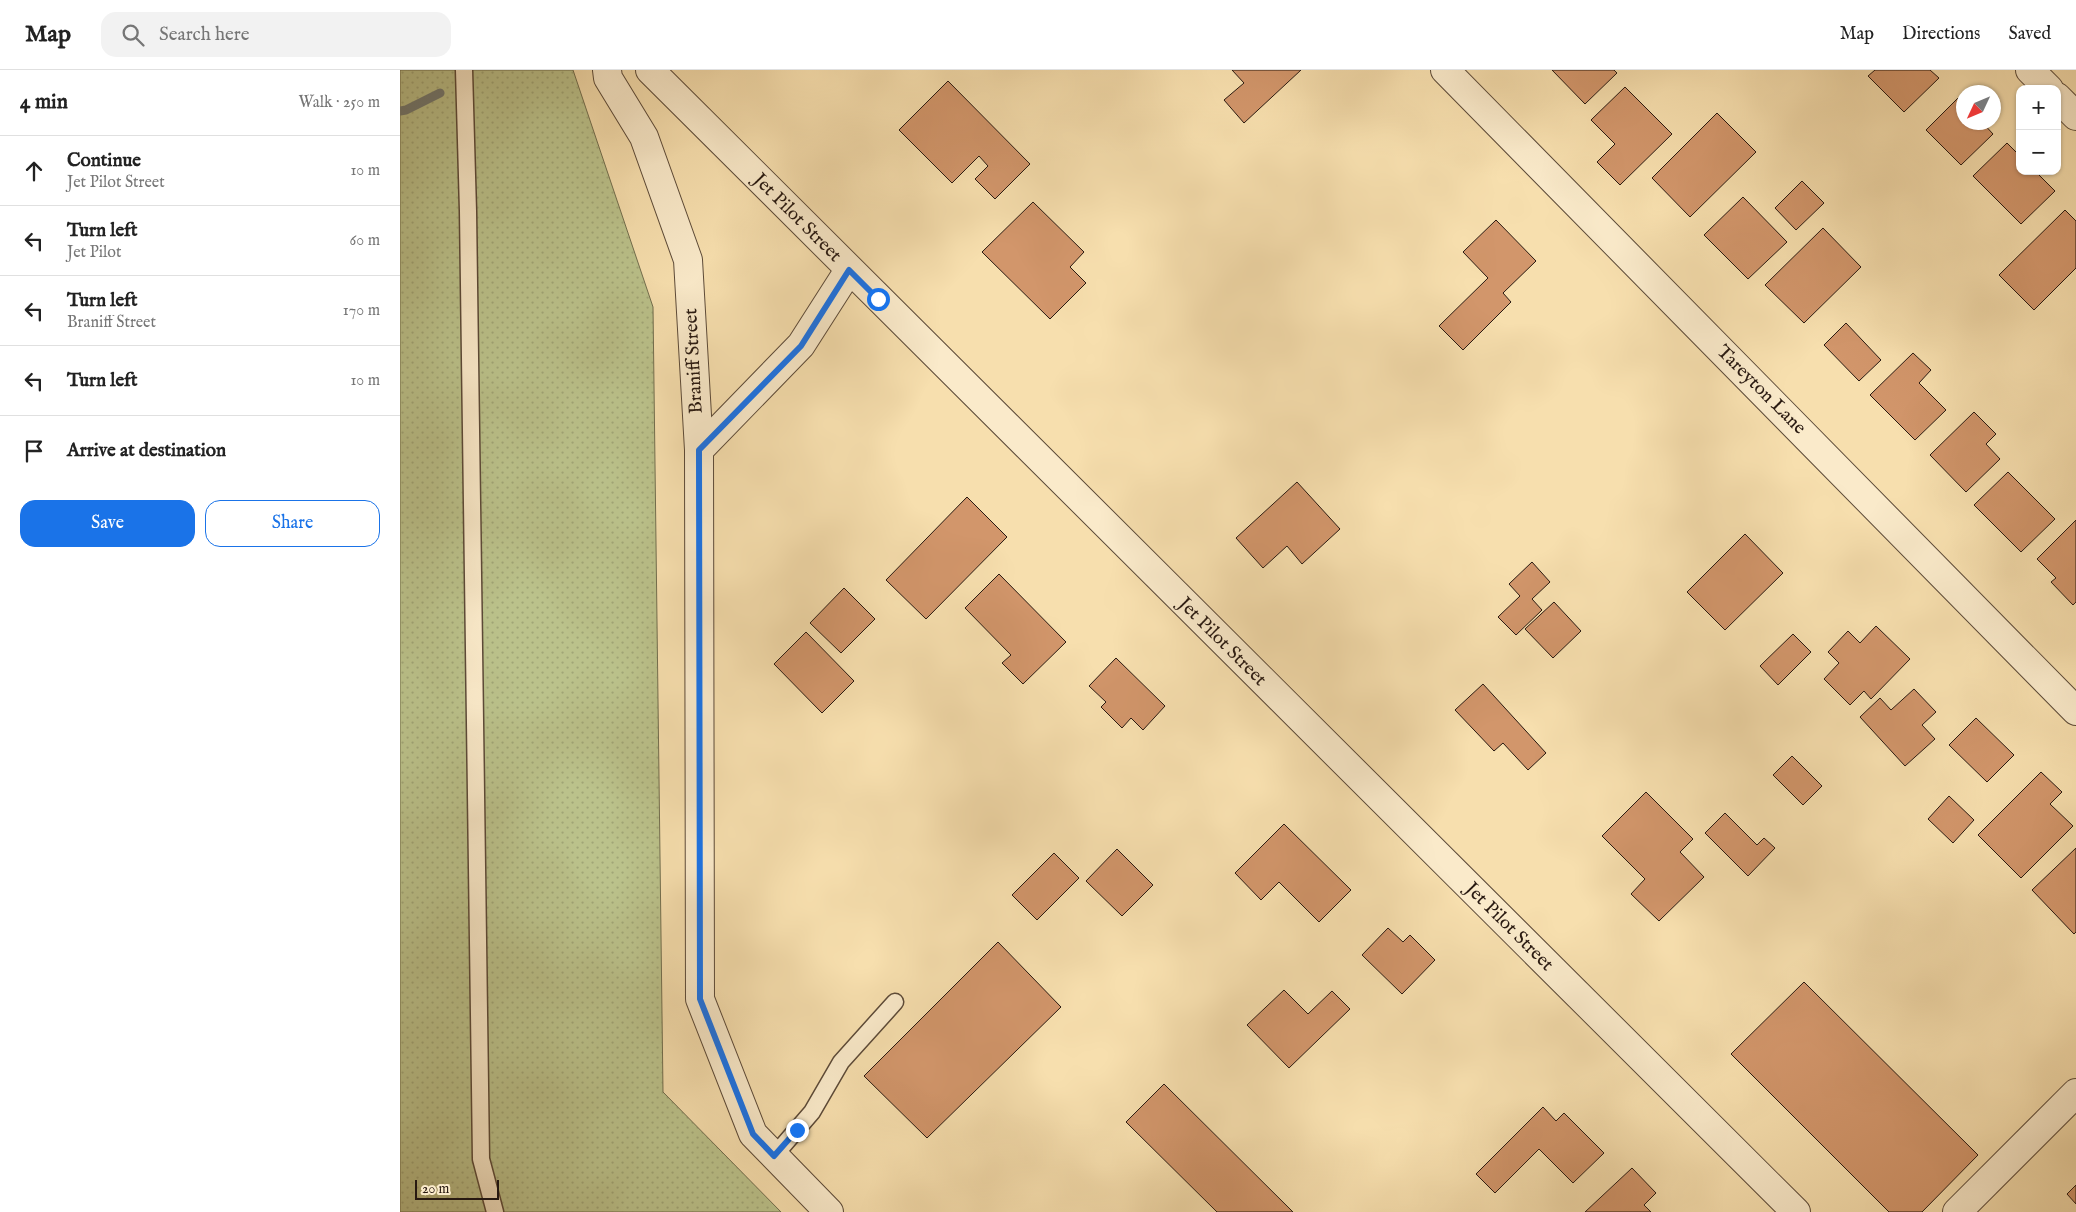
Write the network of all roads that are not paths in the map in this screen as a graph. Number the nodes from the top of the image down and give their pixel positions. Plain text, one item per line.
1 (464, 70) edge
2 (607, 70) edge
3 (650, 70) edge
4 (1445, 70) edge
5 (2030, 70) edge
6 (2045, 85) edge
7 (2061, 101) edge
8 (2076, 116) edge
9 (849, 270) junction
10 (699, 450) junction
11 (2076, 711) edge
12 (895, 1002) dead end
13 (2076, 1092) edge
14 (774, 1156) junction
15 (495, 1212) edge
16 (829, 1212) edge
17 (1796, 1212) edge
18 (1957, 1212) edge

1 - 15 lane
2 - 10 street, Braniff Street
3 - 9 street, Jet Pilot Street
4 - 11 street, Tareyton Lane
5 - 6 street
7 - 8 street
9 - 10 street
9 - 17 street, Jet Pilot Street
10 - 14 street, Braniff Street
12 - 14 lane
13 - 18 street
14 - 16 street, Braniff Street

